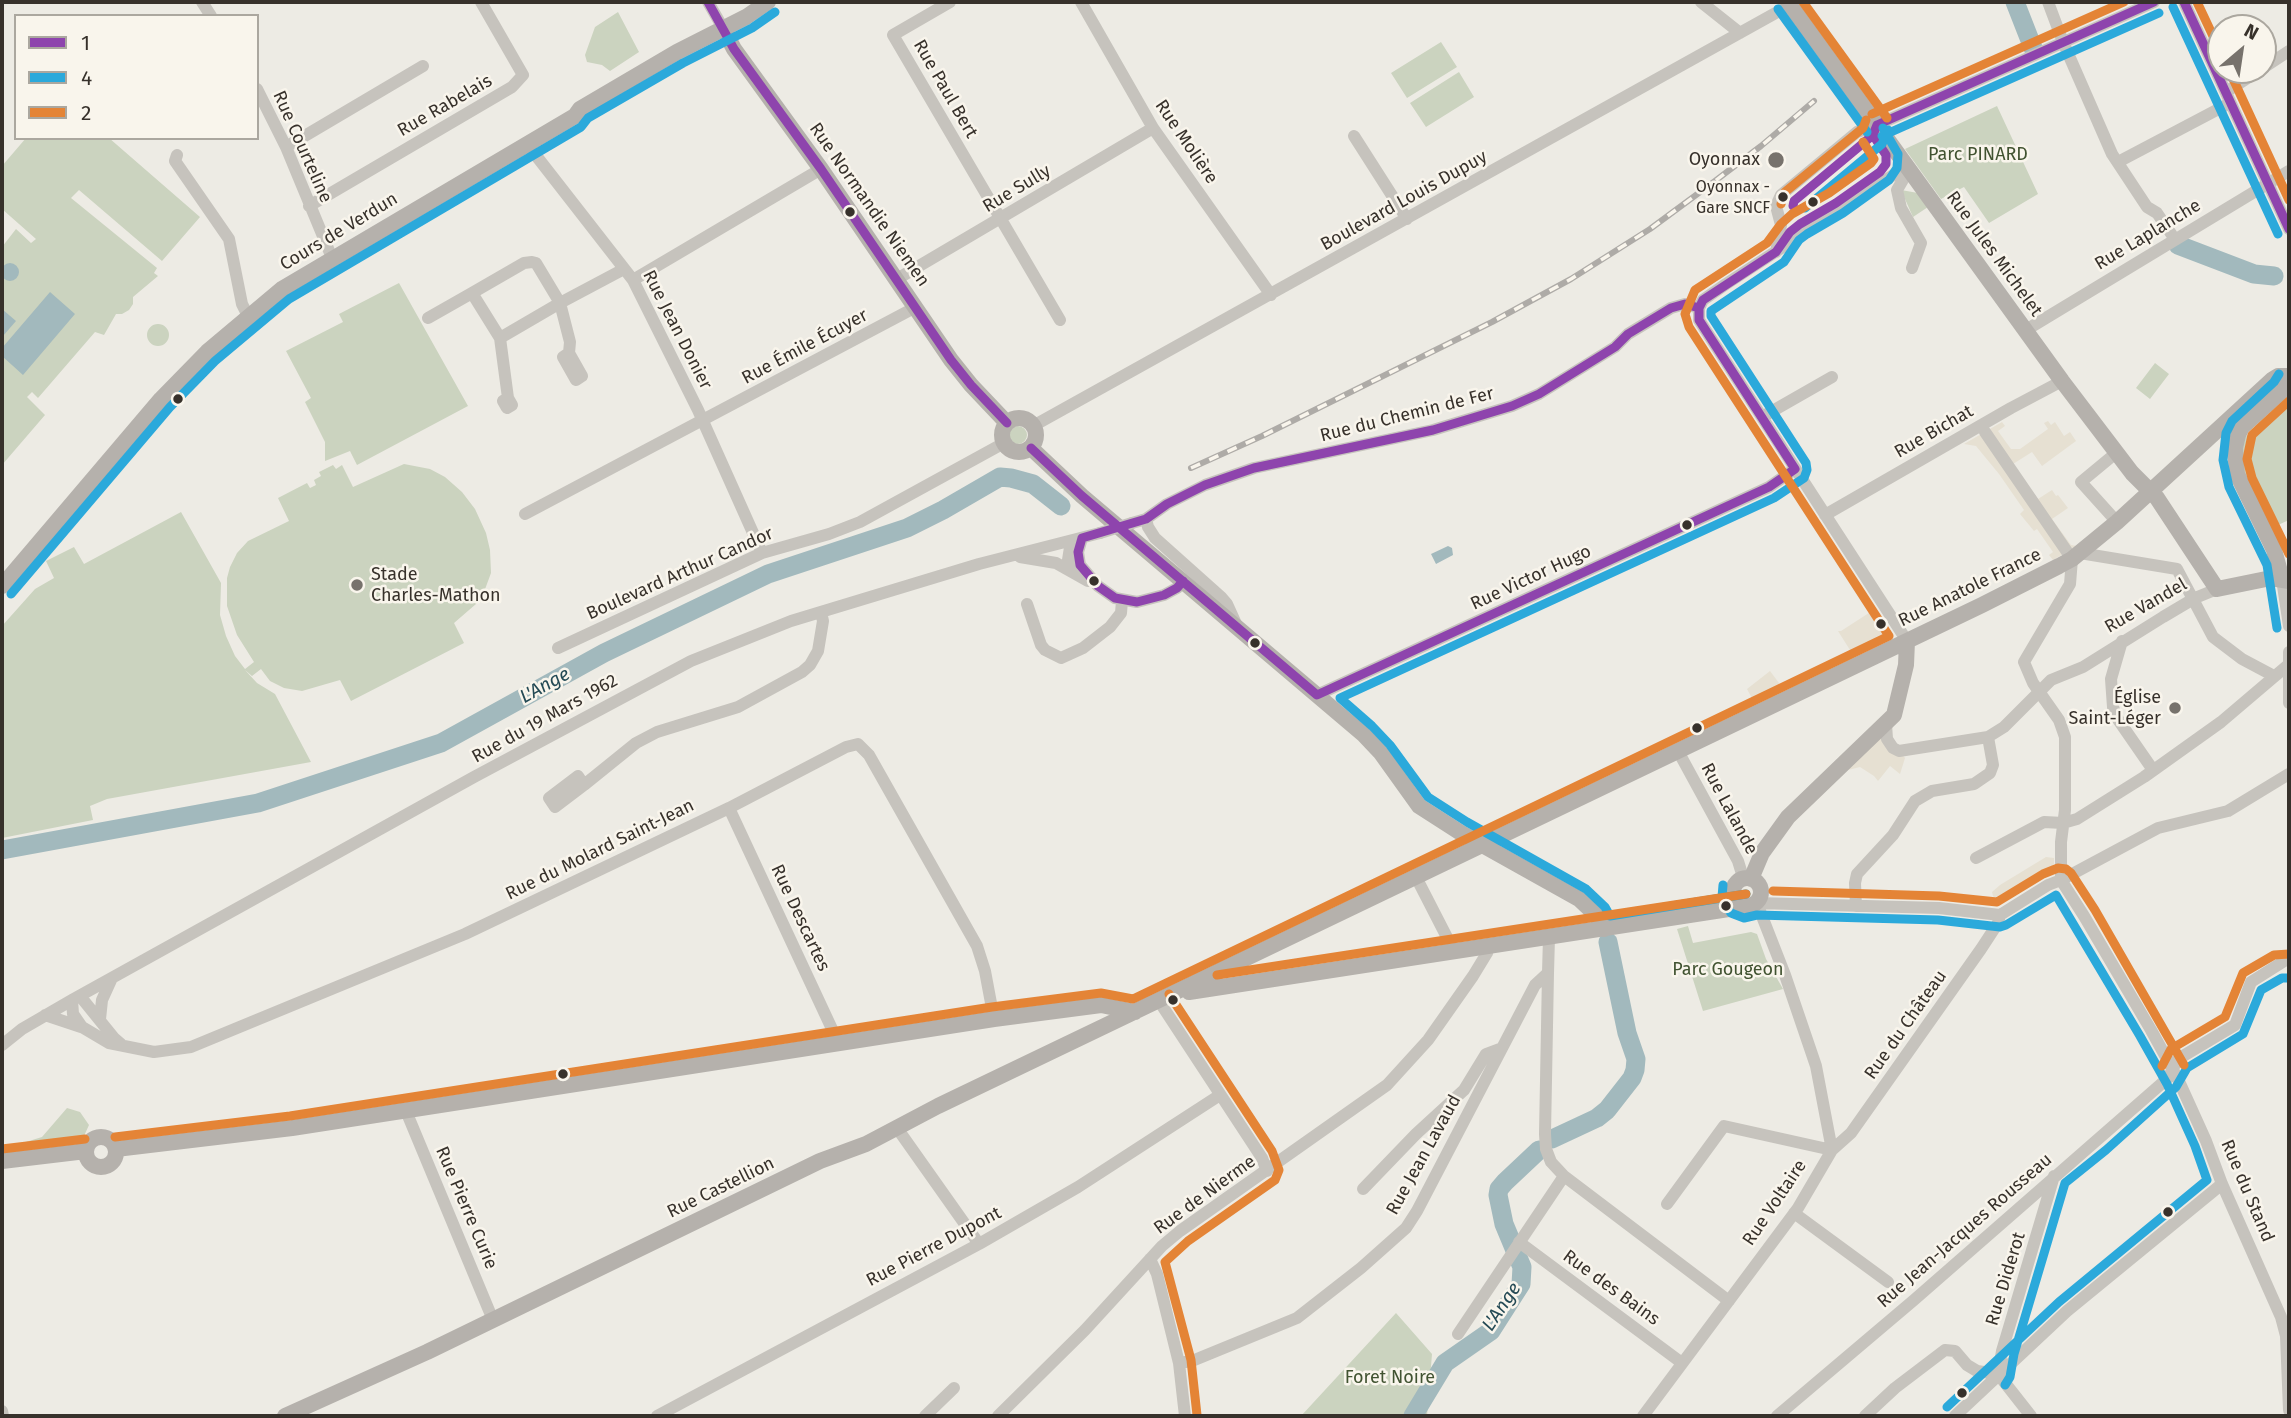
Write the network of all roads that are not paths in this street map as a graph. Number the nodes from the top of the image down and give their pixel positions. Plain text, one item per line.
1 (481, 2) edge
2 (708, 2) edge
3 (768, 2) edge
4 (950, 2) edge
5 (1097, 2) edge
6 (1701, 2) edge
7 (2048, 2) edge
8 (2154, 2) edge
9 (2184, 2) edge
10 (1789, 4) edge
11 (1083, 5) edge
12 (723, 28) junction
13 (1740, 33) junction
14 (2063, 42) junction
15 (423, 66) dead end
16 (2244, 84) edge
17 (259, 93) edge
18 (2229, 97) junction
19 (1877, 125) junction
20 (1153, 128) junction
21 (1354, 136) dead end
22 (527, 144) junction
23 (286, 147) junction
24 (177, 155) dead end
25 (2118, 162) junction
26 (1900, 166) junction
27 (821, 169) junction
28 (2289, 171) edge
29 (2267, 184) junction
30 (309, 206) junction
31 (1001, 219) junction
32 (1407, 219) junction
33 (2289, 229) edge
34 (2174, 238) junction
35 (1776, 252) junction
36 (331, 258) junction
37 (1912, 268) dead end
38 (624, 269) junction
39 (897, 279) junction
40 (633, 280) junction
41 (472, 293) junction
42 (1271, 295) junction
43 (560, 303) junction
44 (916, 307) junction
45 (1699, 308) junction
46 (248, 316) junction
47 (428, 318) dead end
48 (1060, 320) dead end
49 (2026, 330) junction
50 (500, 338) junction
51 (569, 353) dead end
52 (1832, 377) dead end
53 (2289, 378) edge
54 (2062, 381) junction
55 (508, 398) dead end
56 (1762, 417) junction
57 (703, 421) junction
58 (1007, 423) junction
59 (1033, 426) junction
60 (1985, 432) dead end
61 (1004, 443) junction
62 (1031, 448) junction
63 (2116, 453) junction
64 (1795, 468) junction
65 (2150, 491) junction
66 (525, 514) dead end
67 (1825, 515) junction
68 (1146, 519) junction
69 (2117, 522) junction
70 (1076, 539) junction
71 (762, 553) junction
72 (1010, 556) junction
73 (2076, 556) junction
74 (1079, 575) junction
75 (2286, 580) edge
76 (1183, 581) junction
77 (2, 586) edge
78 (1097, 586) junction
79 (2217, 589) junction
80 (2195, 598) junction
81 (1122, 601) junction
82 (1027, 604) dead end
83 (821, 612) junction
84 (2289, 626) edge
85 (1238, 628) junction
86 (1907, 641) junction
87 (2122, 641) junction
88 (558, 648) dead end
89 (2288, 659) edge
90 (2274, 676) junction
91 (2038, 691) junction
92 (1317, 695) junction
93 (2289, 703) edge
94 (1886, 724) junction
95 (1988, 737) junction
96 (1678, 751) junction
97 (2154, 770) junction
98 (2289, 774) edge
99 (584, 785) dead end
100 (729, 808) junction
101 (2063, 823) junction
102 (1483, 845) junction
103 (1976, 858) dead end
104 (1745, 873) junction
105 (2061, 876) junction
106 (1416, 877) junction
107 (1753, 904) junction
108 (1856, 906) junction
109 (1707, 912) junction
110 (2000, 915) junction
111 (1604, 929) junction
112 (1549, 937) junction
113 (1489, 946) junction
114 (1454, 951) junction
115 (2289, 958) edge
116 (1548, 973) junction
117 (111, 978) junction
118 (76, 998) junction
119 (1166, 998) junction
120 (1135, 1012) junction
121 (45, 1015) junction
122 (994, 1018) junction
123 (100, 1019) junction
124 (82, 1027) junction
125 (839, 1044) junction
126 (2, 1045) edge
127 (124, 1047) junction
128 (1502, 1048) junction
129 (2173, 1071) junction
130 (1220, 1095) junction
131 (406, 1111) junction
132 (897, 1128) junction
133 (116, 1149) junction
134 (1832, 1150) junction
135 (86, 1151) junction
136 (2, 1161) edge
137 (1267, 1171) junction
138 (1563, 1176) junction
139 (2054, 1176) junction
140 (2222, 1184) junction
141 (1363, 1189) dead end
142 (1667, 1204) dead end
143 (1794, 1213) junction
144 (1519, 1242) junction
145 (979, 1244) junction
146 (1150, 1259) junction
147 (1888, 1282) dead end
148 (1729, 1301) junction
149 (493, 1320) junction
150 (1458, 1334) dead end
151 (1180, 1363) junction
152 (1682, 1363) junction
153 (1998, 1374) junction
154 (954, 1388) dead end
155 (2289, 1409) edge
156 (285, 1416) edge
157 (657, 1416) edge
158 (925, 1416) edge
159 (998, 1416) edge
160 (1185, 1416) edge
161 (1643, 1416) edge
162 (1777, 1416) edge
163 (1865, 1416) edge
164 (1955, 1416) edge
165 (2031, 1416) edge
166 (2282, 1416) edge

1 - 30 street, Rue Rabelais
2 - 12 street, Rue Normandie Niemen
3 - 12 main road, Cours de Verdun
4 - 31 street, Rue Paul Bert
5 - 11 street
6 - 13 street
7 - 14 street
8 - 14 street
9 - 18 street
10 - 13 street, Boulevard Louis Dupuy
10 - 19 main road, Rue Jules Michelet
11 - 20 street, Rue Molière
12 - 22 main road, Cours de Verdun
12 - 27 main road, Rue Normandie Niemen
13 - 32 street, Boulevard Louis Dupuy
14 - 19 street
14 - 25 street
15 - 23 street
16 - 18 street
17 - 23 street, Rue Courteline
18 - 25 street
18 - 29 street
19 - 26 main road, Rue Jules Michelet
19 - 35 street
20 - 31 street, Rue Sully
20 - 42 street, Rue Molière
21 - 32 street
22 - 36 main road, Cours de Verdun
22 - 38 street, Rue Jean Donier
23 - 30 street, Rue Courteline
24 - 46 street
25 - 34 street
26 - 35 street
26 - 37 street
26 - 49 main road, Rue Jules Michelet
27 - 39 main road, Rue Normandie Niemen
27 - 40 street
28 - 29 street, Rue Laplanche
29 - 33 street
29 - 34 street, Rue Laplanche
30 - 36 street, Rue Courteline
31 - 39 street, Rue Sully
31 - 48 street
32 - 42 street, Boulevard Louis Dupuy
34 - 49 street, Rue Laplanche
35 - 45 street
36 - 46 main road, Cours de Verdun
38 - 40 street, Rue Jean Donier
38 - 43 street
39 - 44 main road, Rue Normandie Niemen
40 - 57 street, Rue Jean Donier
41 - 43 street
41 - 47 street
41 - 50 street
42 - 59 street, Boulevard Louis Dupuy
43 - 50 street
43 - 51 street
44 - 57 street, Rue Émile Écuyer
44 - 58 main road, Rue Normandie Niemen
45 - 56 street
45 - 68 street, Rue du Chemin de Fer
46 - 77 main road, Cours de Verdun
49 - 54 main road, Rue Jules Michelet
50 - 55 street
52 - 56 street
53 - 65 main road, Rue Anatole France
53 - 75 main road
54 - 63 main road, Rue Jules Michelet
54 - 67 street, Rue Bichat
56 - 64 street
57 - 66 street, Rue Émile Écuyer
57 - 71 street, Rue Jean Donier
58 - 59 main road
58 - 61 main road
59 - 62 main road
60 - 73 street
61 - 62 main road
61 - 71 street, Boulevard Arthur Candor
62 - 76 main road
63 - 65 main road, Rue Jules Michelet
63 - 69 street
64 - 67 street
64 - 92 street, Rue Victor Hugo
65 - 69 main road, Rue Anatole France
65 - 79 main road, Rue Jules Michelet
67 - 86 street
68 - 70 street, Rue du 19 Mars 1962, bridge
68 - 85 street
69 - 73 main road, Rue Anatole France
70 - 72 street, Rue du 19 Mars 1962
70 - 74 street
70 - 78 street
71 - 88 street, Boulevard Arthur Candor
72 - 74 street
72 - 83 street, Rue du 19 Mars 1962
73 - 80 street
73 - 86 main road, Rue Anatole France
73 - 91 street
74 - 78 street
75 - 79 main road, Rue Vandel
75 - 84 street
76 - 81 street
76 - 85 main road
78 - 81 street
79 - 80 street, Rue Vandel
80 - 87 street, Rue Vandel
80 - 90 street
81 - 82 street
83 - 99 street
83 - 117 street, Rue du 19 Mars 1962
85 - 92 main road
86 - 94 main road
86 - 96 main road, Rue Anatole France
87 - 91 street, Rue Vandel
87 - 97 street
89 - 90 street
89 - 93 street
90 - 97 street
91 - 95 street, Rue Vandel
91 - 101 street
92 - 102 main road
94 - 95 street
94 - 104 main road
95 - 108 street
96 - 102 main road, Rue Anatole France
96 - 104 street, Rue Lalande
97 - 101 street
98 - 105 street
100 - 122 street, Rue du Molard Saint-Jean
100 - 125 street, Rue Descartes
100 - 127 street, Rue du Molard Saint-Jean
101 - 103 street
101 - 105 street
102 - 106 main road, Rue Anatole France
102 - 111 main road
104 - 107 main road
104 - 107 main road
104 - 109 main road
105 - 110 street
105 - 129 street, Rue du Stand
106 - 114 street
106 - 119 main road, Rue Anatole France
107 - 108 street
107 - 109 main road
107 - 134 street
108 - 110 street
109 - 111 main road
110 - 134 street, Rue du Château
111 - 112 main road
112 - 113 main road
112 - 116 street
113 - 114 main road
113 - 137 street, Rue de Nierme
114 - 119 main road
115 - 129 street, Rue Jean-Jacques Rousseau
116 - 128 street, Rue Jean Lavaud
116 - 138 street
117 - 118 street, Rue du 19 Mars 1962
117 - 123 street
118 - 121 street, Rue du 19 Mars 1962
118 - 123 street
118 - 124 street
119 - 120 main road, Rue Castellion
119 - 130 street
120 - 122 main road
120 - 132 main road, Rue Castellion
121 - 124 street, Rue du Molard Saint-Jean
121 - 126 street, Rue du 19 Mars 1962
122 - 125 main road
123 - 127 street
124 - 127 street, Rue du Molard Saint-Jean
125 - 131 main road
128 - 141 street
128 - 151 street, Rue Jean Lavaud
129 - 139 street, Rue Jean-Jacques Rousseau
129 - 140 street, Rue du Stand
130 - 137 street
130 - 145 street, Rue Pierre Dupont
131 - 133 main road
131 - 149 street, Rue Pierre Curie
132 - 145 street
132 - 149 main road, Rue Castellion
133 - 135 main road
133 - 135 main road
134 - 142 street
134 - 143 street, Rue Voltaire
135 - 136 main road
137 - 146 street, Rue de Nierme
138 - 144 street
138 - 148 street
139 - 153 street, Rue Diderot
139 - 162 street, Rue Jean-Jacques Rousseau
140 - 153 street
140 - 155 street, Rue du Stand
143 - 147 street
143 - 148 street, Rue Voltaire
144 - 150 street
144 - 152 street, Rue des Bains
145 - 157 street, Rue Pierre Dupont
146 - 151 street
146 - 159 street, Rue de Nierme
148 - 152 street, Rue Voltaire
149 - 156 main road, Rue Castellion
151 - 160 street
152 - 161 street, Rue Voltaire
153 - 163 street
153 - 164 street
153 - 165 street
154 - 158 street
155 - 166 street

